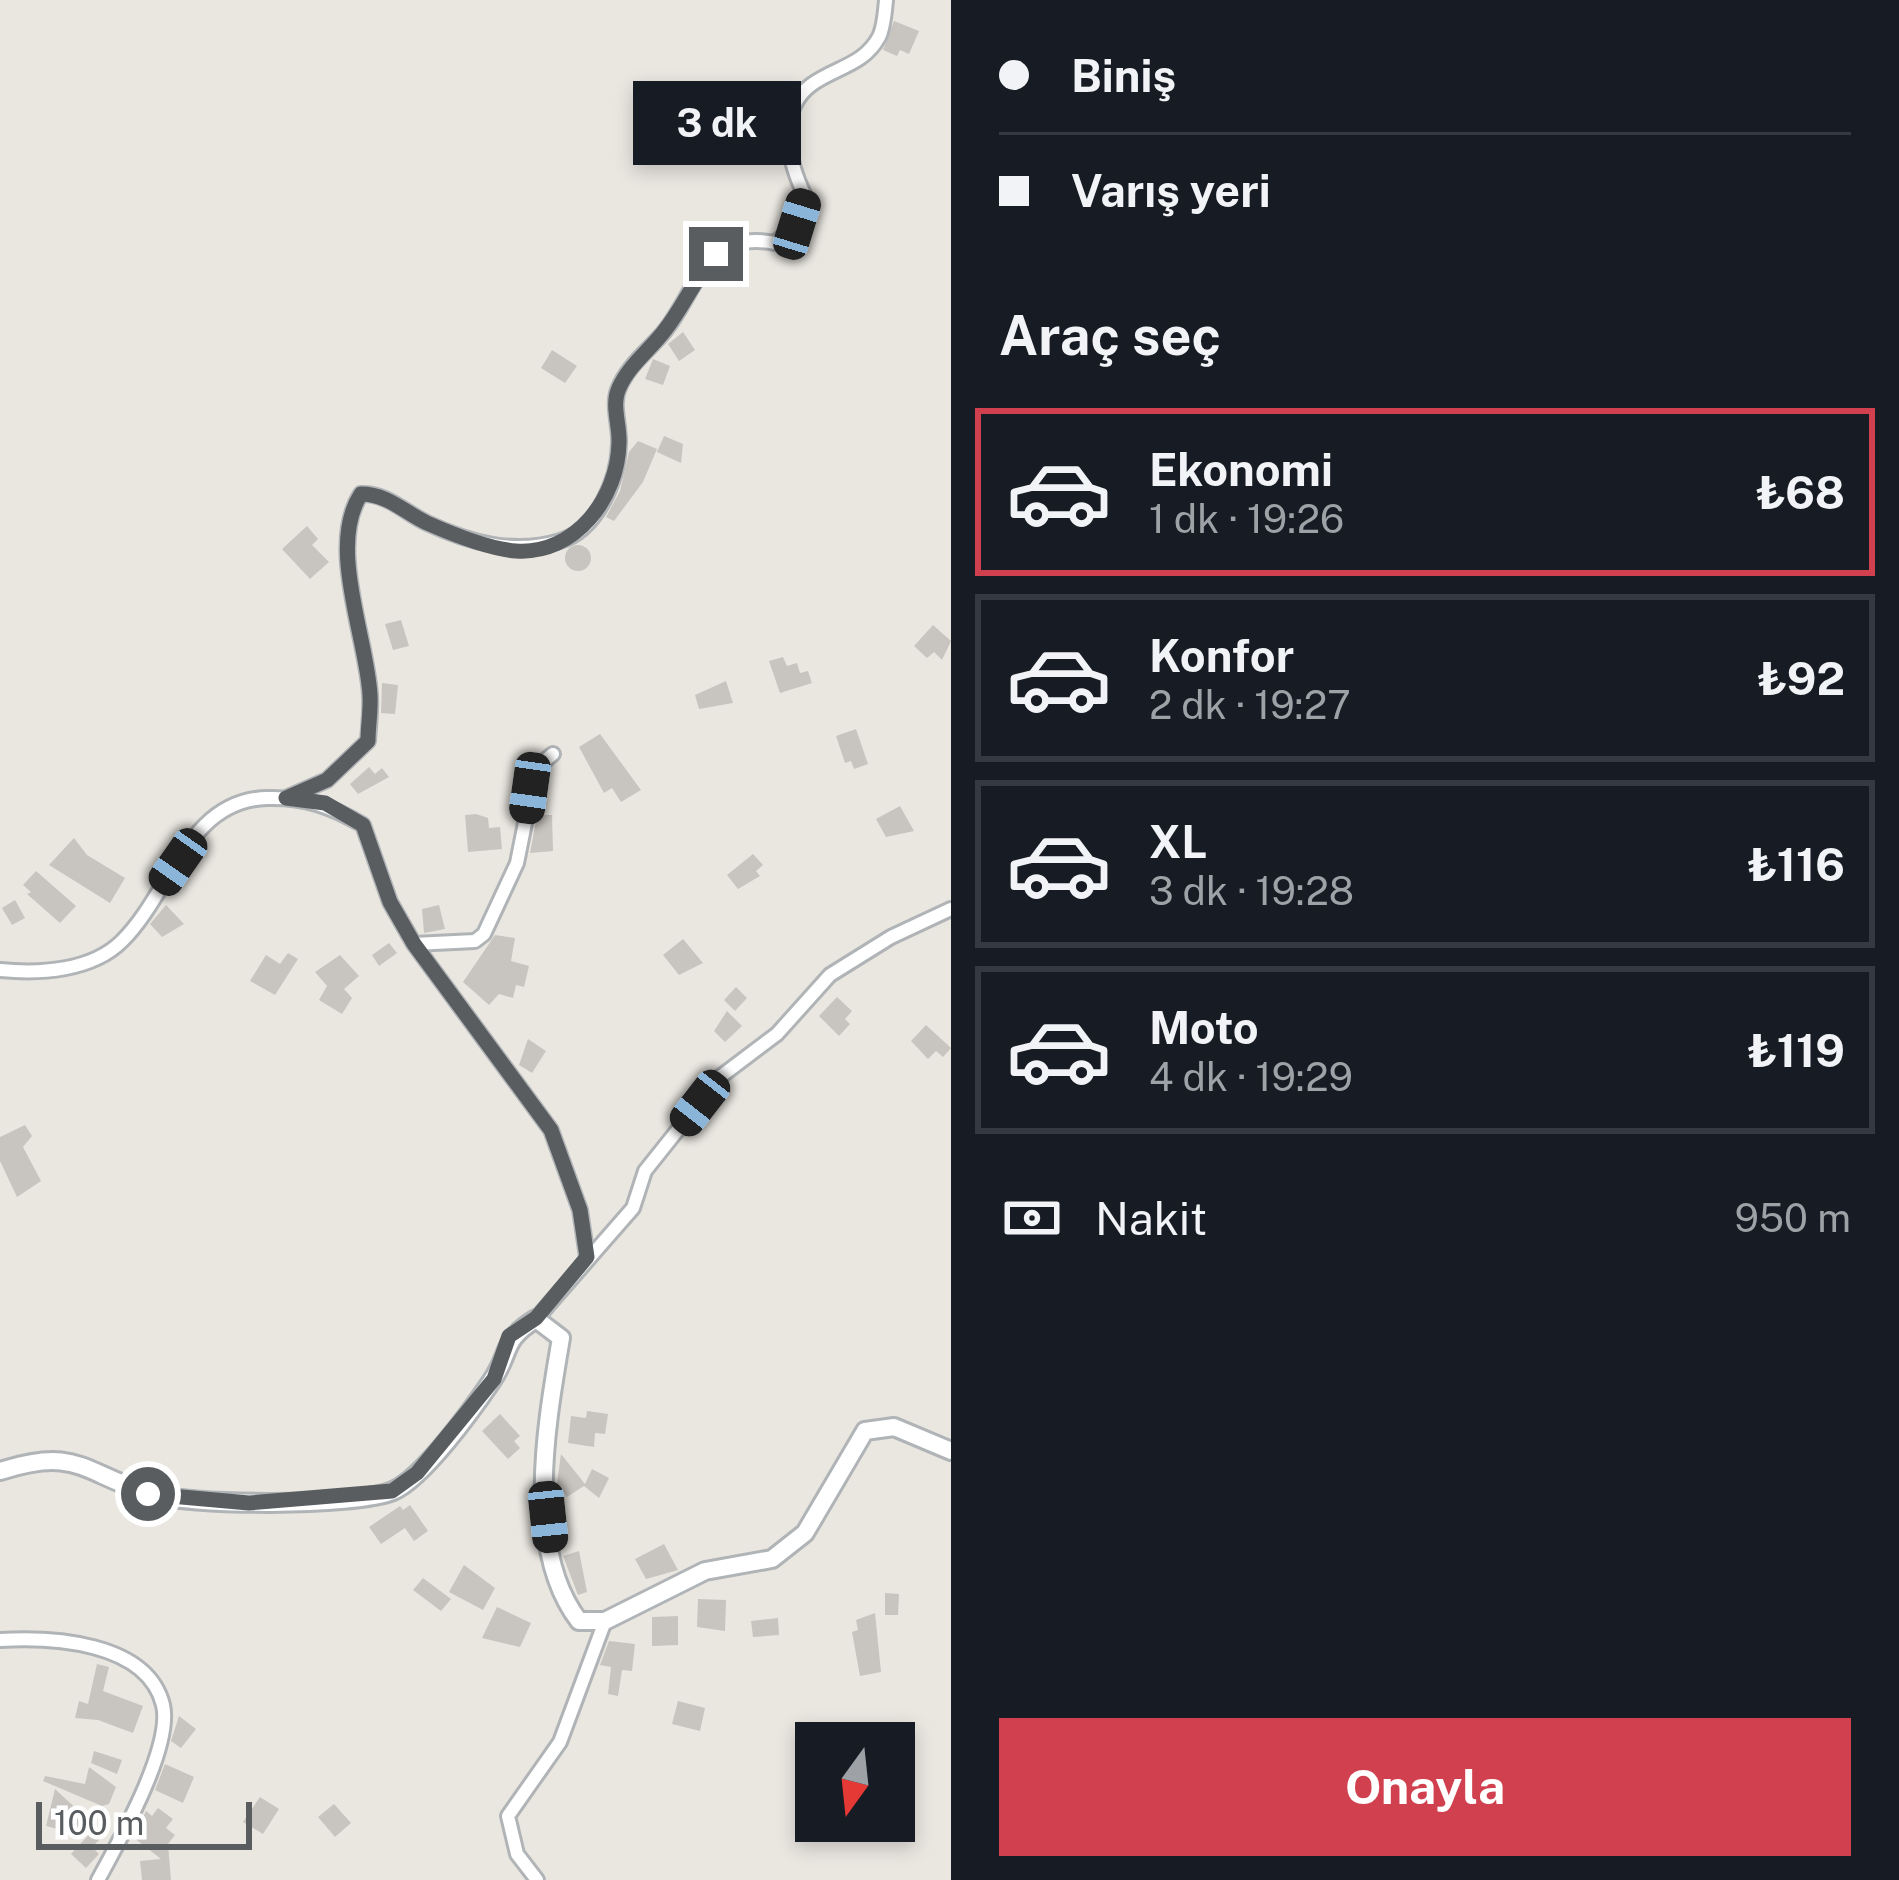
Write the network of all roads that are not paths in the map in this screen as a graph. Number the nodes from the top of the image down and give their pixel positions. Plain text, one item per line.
1 (886, 0) edge
2 (553, 754) dead end
3 (286, 798) junction
4 (951, 910) edge
5 (414, 944) junction
6 (0, 970) edge
7 (587, 1257) junction
8 (536, 1318) junction
9 (951, 1450) edge
10 (0, 1471) edge
11 (605, 1621) junction
12 (0, 1640) edge
13 (98, 1880) edge
14 (536, 1880) edge

1 - 3 street
2 - 5 street
3 - 5 street
3 - 6 street
4 - 7 street
5 - 7 street
7 - 8 street
8 - 10 street
8 - 11 street
9 - 11 street
11 - 14 street
12 - 13 street

